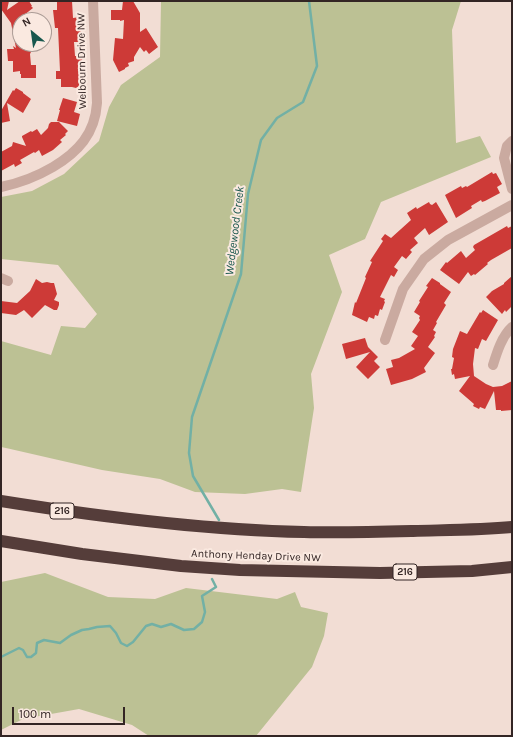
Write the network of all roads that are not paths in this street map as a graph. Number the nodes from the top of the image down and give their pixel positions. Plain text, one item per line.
1 (93, 1) edge
2 (512, 142) edge
3 (1, 187) edge
4 (512, 189) edge
5 (512, 205) edge
6 (512, 327) edge
7 (385, 340) dead end
8 (493, 365) dead end
9 (1, 501) edge
10 (512, 527) edge
11 (1, 541) edge
12 (512, 567) edge

1 - 3 street, Welbourn Drive NW
2 - 4 street
5 - 7 street
6 - 8 street
9 - 10 highway, 216
11 - 12 highway, Anthony Henday Drive NW / 216

